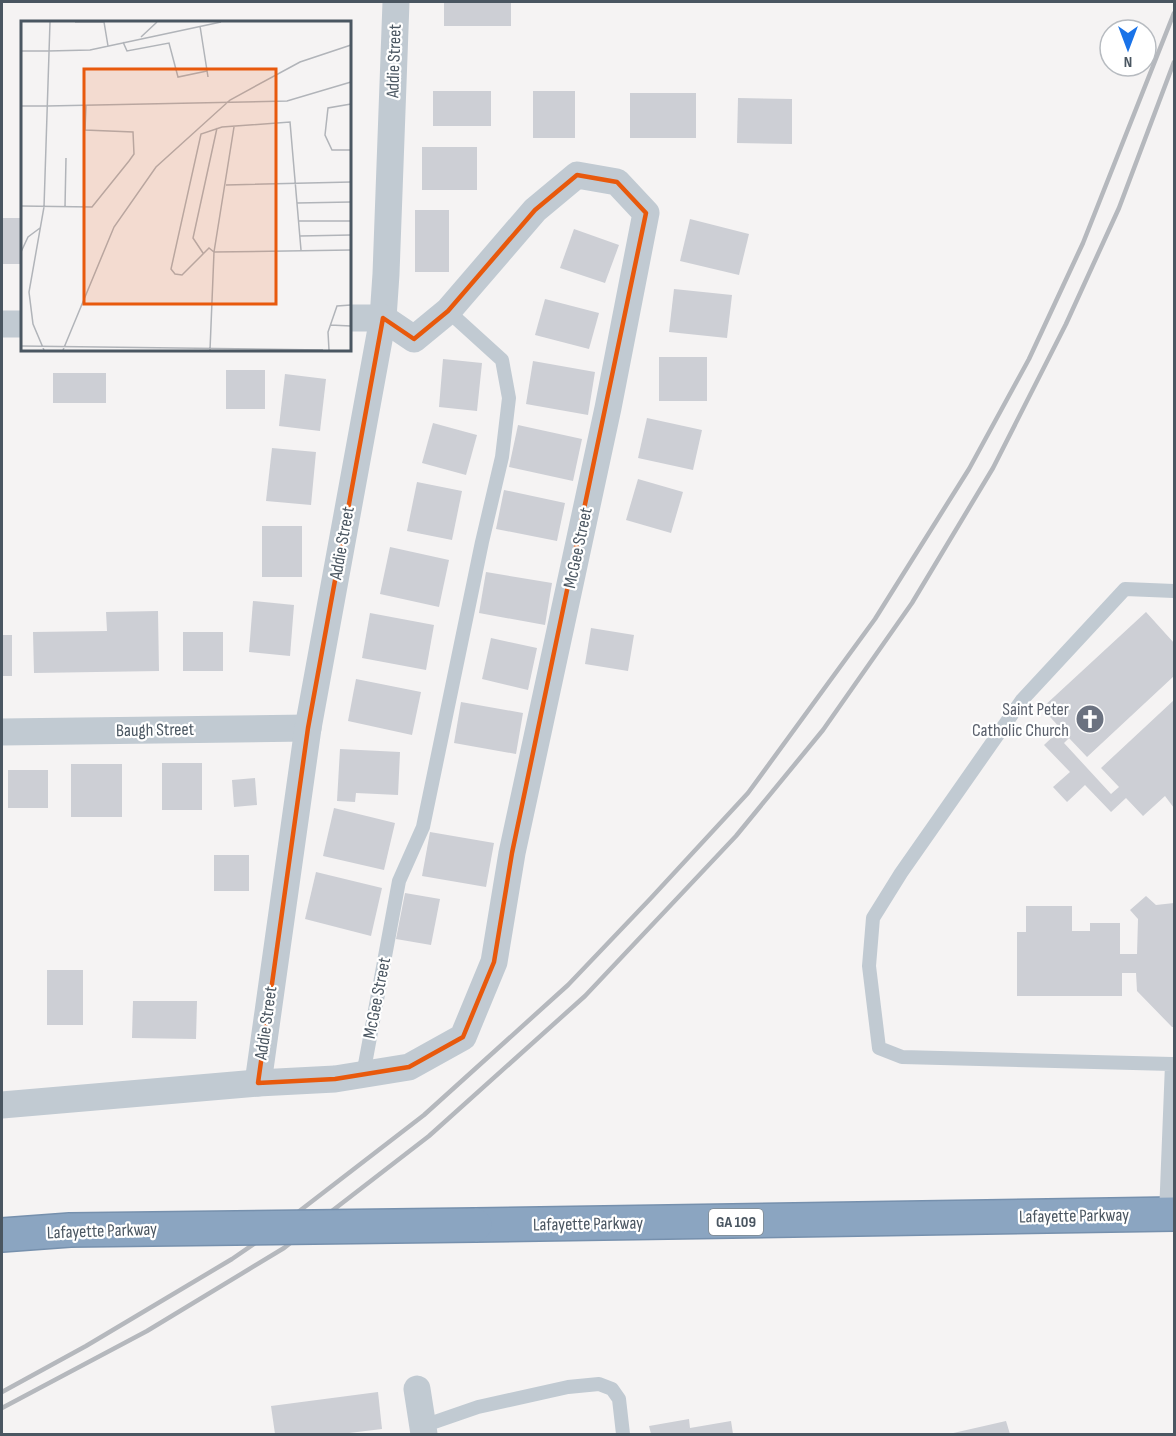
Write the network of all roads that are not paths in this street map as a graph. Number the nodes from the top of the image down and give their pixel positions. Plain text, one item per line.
1 (396, 2) edge
2 (448, 311) junction
3 (351, 318) edge
4 (383, 318) junction
5 (2, 324) edge
6 (21, 324) edge
7 (1174, 591) edge
8 (308, 728) junction
9 (2, 732) edge
10 (363, 1075) junction
11 (258, 1083) junction
12 (2, 1106) edge
13 (1170, 1214) edge
14 (2, 1235) edge
15 (417, 1389) dead end
16 (424, 1430) edge
17 (623, 1434) edge

1 - 4 street, Addie Street
2 - 4 street, McGee Street
2 - 10 lane, McGee Street
2 - 10 street, McGee Street
3 - 4 street
4 - 8 street, Addie Street
5 - 6 street
7 - 13 lane
8 - 9 street, Baugh Street
8 - 11 street, Addie Street
10 - 11 street, McGee Street
11 - 12 street, McGee Street
13 - 14 highway, Lafayette Parkway / GA 109, bridge
15 - 16 street
16 - 17 lane

